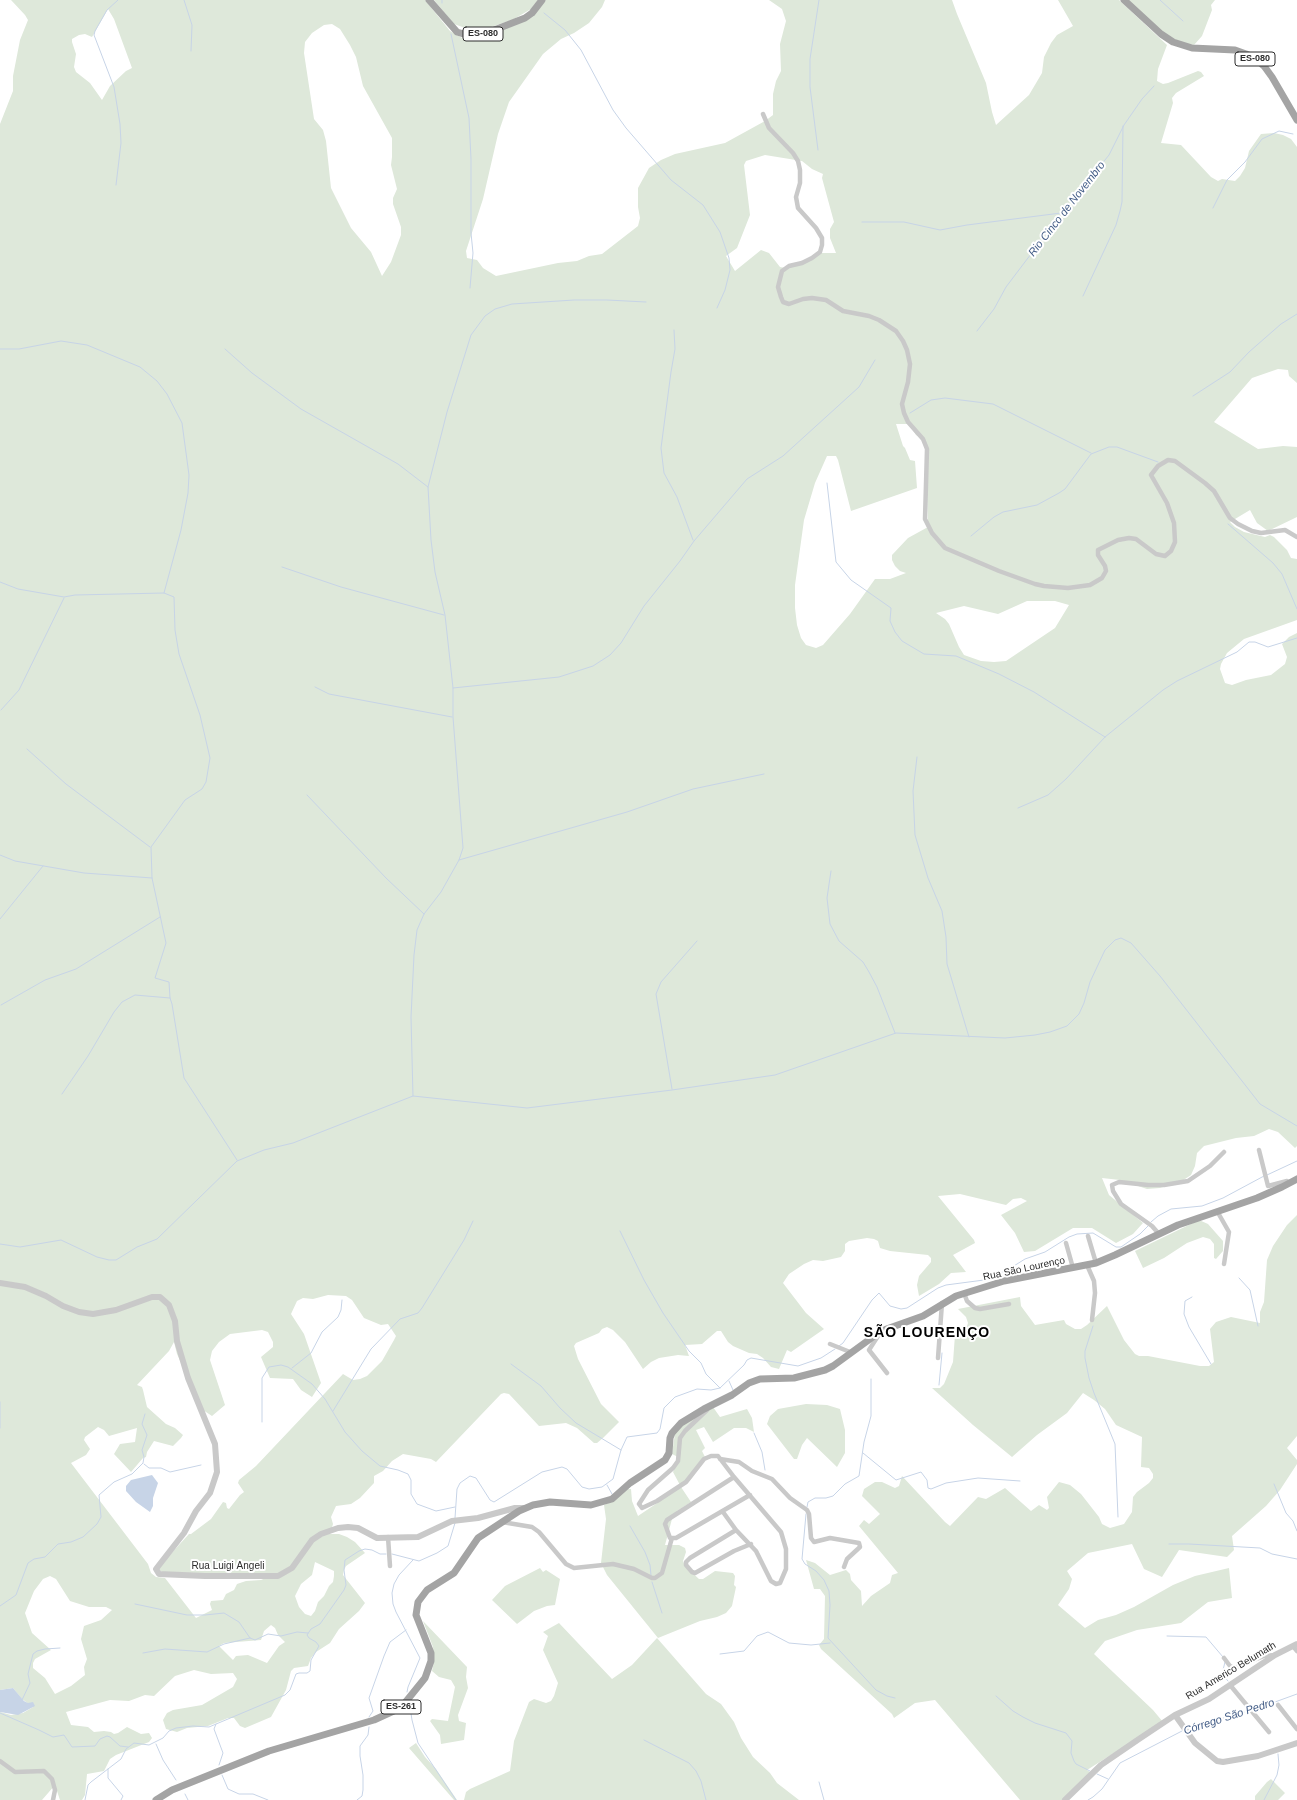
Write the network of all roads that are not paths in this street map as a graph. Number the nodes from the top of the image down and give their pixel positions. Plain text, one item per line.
1 (429, 0) edge
2 (542, 0) edge
3 (1124, 0) edge
4 (763, 114) dead end
5 (1297, 120) edge
6 (1297, 537) edge
7 (1259, 1150) dead end
8 (1224, 1152) dead end
9 (1297, 1179) edge
10 (1217, 1211) junction
11 (1159, 1234) junction
12 (1088, 1236) dead end
13 (1066, 1242) dead end
14 (1096, 1263) junction
15 (1224, 1264) dead end
16 (1086, 1265) junction
17 (1073, 1268) junction
18 (0, 1283) edge
19 (964, 1293) junction
20 (942, 1303) junction
21 (1009, 1304) dead end
22 (1092, 1320) dead end
23 (881, 1331) junction
24 (832, 1345) dead end
25 (850, 1352) junction
26 (938, 1358) dead end
27 (887, 1372) dead end
28 (711, 1405) junction
29 (720, 1458) junction
30 (734, 1478) junction
31 (750, 1495) junction
32 (525, 1508) junction
33 (723, 1512) junction
34 (502, 1522) junction
35 (736, 1530) junction
36 (388, 1537) junction
37 (672, 1538) junction
38 (751, 1544) junction
39 (390, 1566) dead end
40 (844, 1567) dead end
41 (1296, 1647) edge
42 (1275, 1656) junction
43 (1224, 1658) dead end
44 (1230, 1685) junction
45 (1278, 1705) dead end
46 (1175, 1715) junction
47 (1297, 1729) edge
48 (1269, 1732) dead end
49 (1297, 1743) edge
50 (0, 1761) edge
51 (53, 1800) edge
52 (156, 1800) edge
53 (1065, 1800) edge

1 - 2 main road, ES-080
3 - 5 main road, ES-080
4 - 6 street
7 - 9 street
8 - 11 street
9 - 10 main road, Rua São Lourenço / ES-261
10 - 11 main road, Rua São Lourenço / ES-261
10 - 15 street
11 - 14 main road, Rua São Lourenço / ES-261
12 - 14 street
13 - 17 street
14 - 16 main road, Rua São Lourenço / ES-261
16 - 17 main road, Rua São Lourenço / ES-261
16 - 22 street
17 - 19 main road, Rua São Lourenço / ES-261
18 - 36 street, Rua Luigi Angeli
19 - 20 main road, Rua São Lourenço / ES-261
19 - 21 street
20 - 23 main road, Rua São Lourenço / ES-261
20 - 26 street
23 - 25 main road, Rua São Lourenço / ES-261
23 - 27 street
24 - 25 street
25 - 28 main road, Rua São Lourenço / ES-261
28 - 29 street
28 - 32 main road, Rua São Lourenço / ES-261
29 - 30 street
29 - 40 street
30 - 31 street
30 - 37 street
31 - 33 street
31 - 38 street
32 - 34 main road, ES-261
32 - 36 street, Rua Luigi Angeli
33 - 35 street
33 - 37 street
34 - 37 street
34 - 52 main road, ES-261
35 - 38 street
35 - 38 street
36 - 39 street
41 - 42 street, Rua Americo Belumath
42 - 43 street
42 - 44 street, Rua Americo Belumath
44 - 46 street, Rua Americo Belumath
44 - 48 street
45 - 47 street
46 - 49 street
46 - 53 street, Rua Americo Belumath
50 - 51 street

